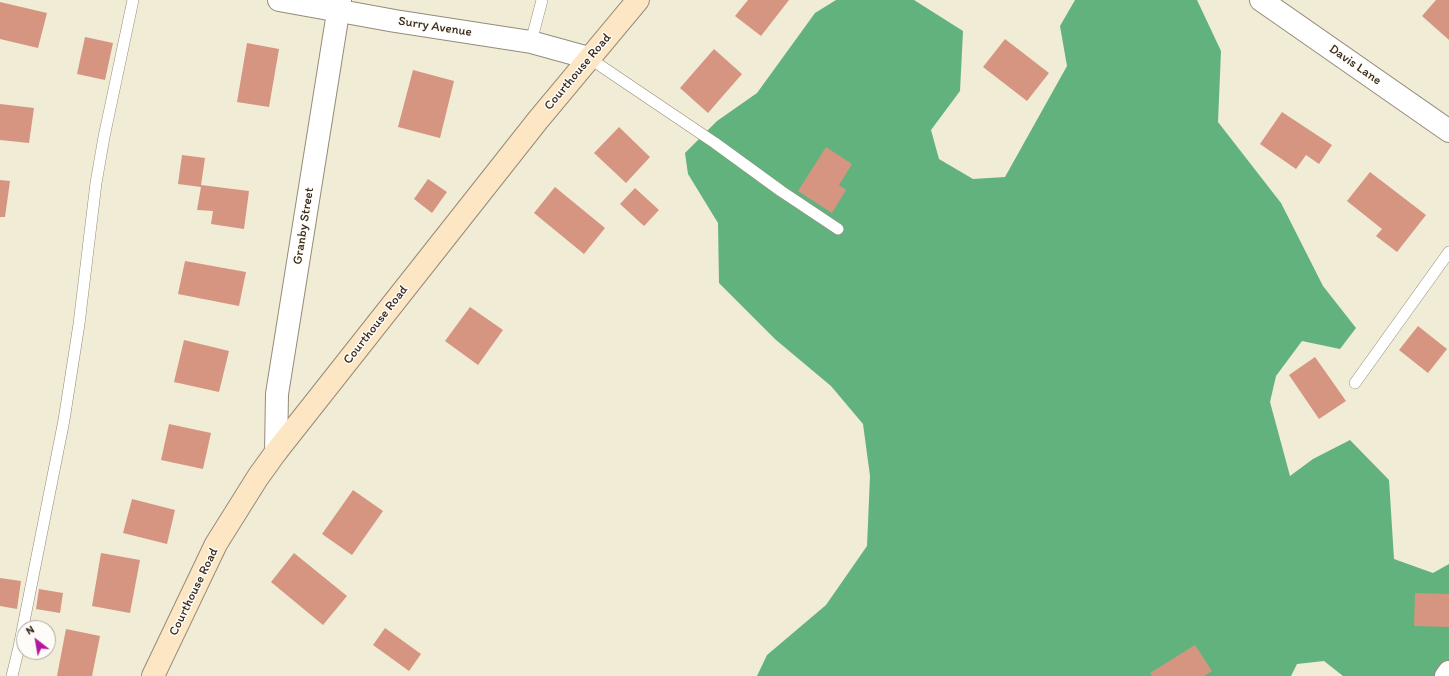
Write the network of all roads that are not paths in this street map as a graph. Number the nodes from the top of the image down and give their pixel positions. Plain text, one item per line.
1 (133, 0) edge
2 (279, 0) edge
3 (542, 0) edge
4 (638, 0) edge
5 (1261, 0) edge
6 (339, 5) edge
7 (532, 42) junction
8 (589, 58) junction
9 (1449, 130) edge
10 (838, 229) dead end
11 (1449, 252) edge
12 (1355, 383) dead end
13 (276, 452) junction
14 (1449, 672) edge
15 (12, 676) edge
16 (154, 676) edge
17 (1446, 676) edge

1 - 15 lane
2 - 6 street, Surry Avenue
3 - 7 lane
4 - 8 street, Courthouse Road
5 - 9 street, Davis Lane
6 - 7 street, Surry Avenue
6 - 13 street, Granby Street
7 - 8 street, Surry Avenue
8 - 10 lane
8 - 13 street, Courthouse Road
11 - 12 lane
13 - 16 street, Courthouse Road
14 - 17 street

